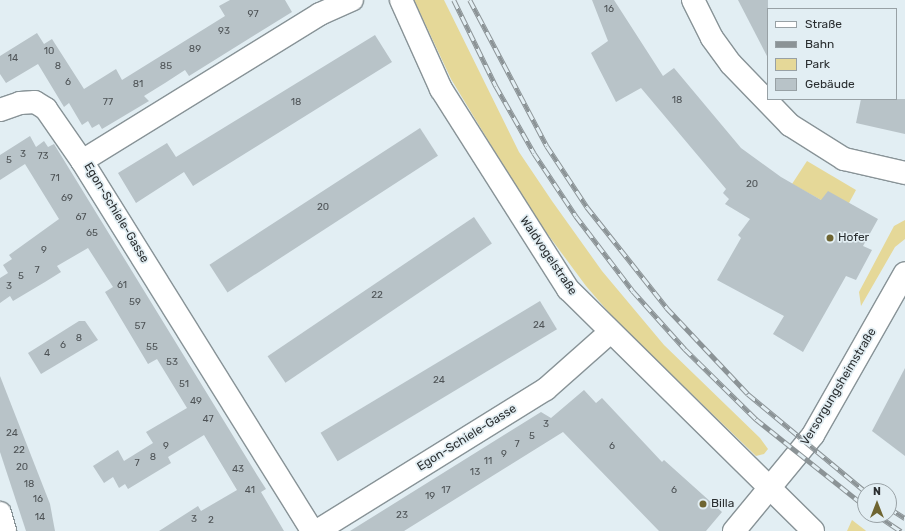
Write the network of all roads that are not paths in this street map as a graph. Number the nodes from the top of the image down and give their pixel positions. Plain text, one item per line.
1 (352, 0) edge
2 (401, 0) edge
3 (693, 0) edge
4 (0, 110) edge
5 (82, 161) junction
6 (905, 173) edge
7 (905, 273) edge
8 (609, 333) junction
9 (769, 488) junction
10 (0, 513) edge
11 (5, 531) edge
12 (312, 531) edge
13 (317, 531) edge
14 (734, 531) edge
15 (813, 531) edge

1 - 5 street, Egon-Schiele-Gasse
2 - 8 street, Waldvogelstraße
3 - 6 street
4 - 5 street
5 - 12 street, Egon-Schiele-Gasse
7 - 9 street, Versorgungsheimstraße
8 - 9 street, Waldvogelstraße
8 - 13 street, Egon-Schiele-Gasse
9 - 14 street, Versorgungsheimstraße
9 - 15 street, Waldvogelstraße
10 - 11 street

